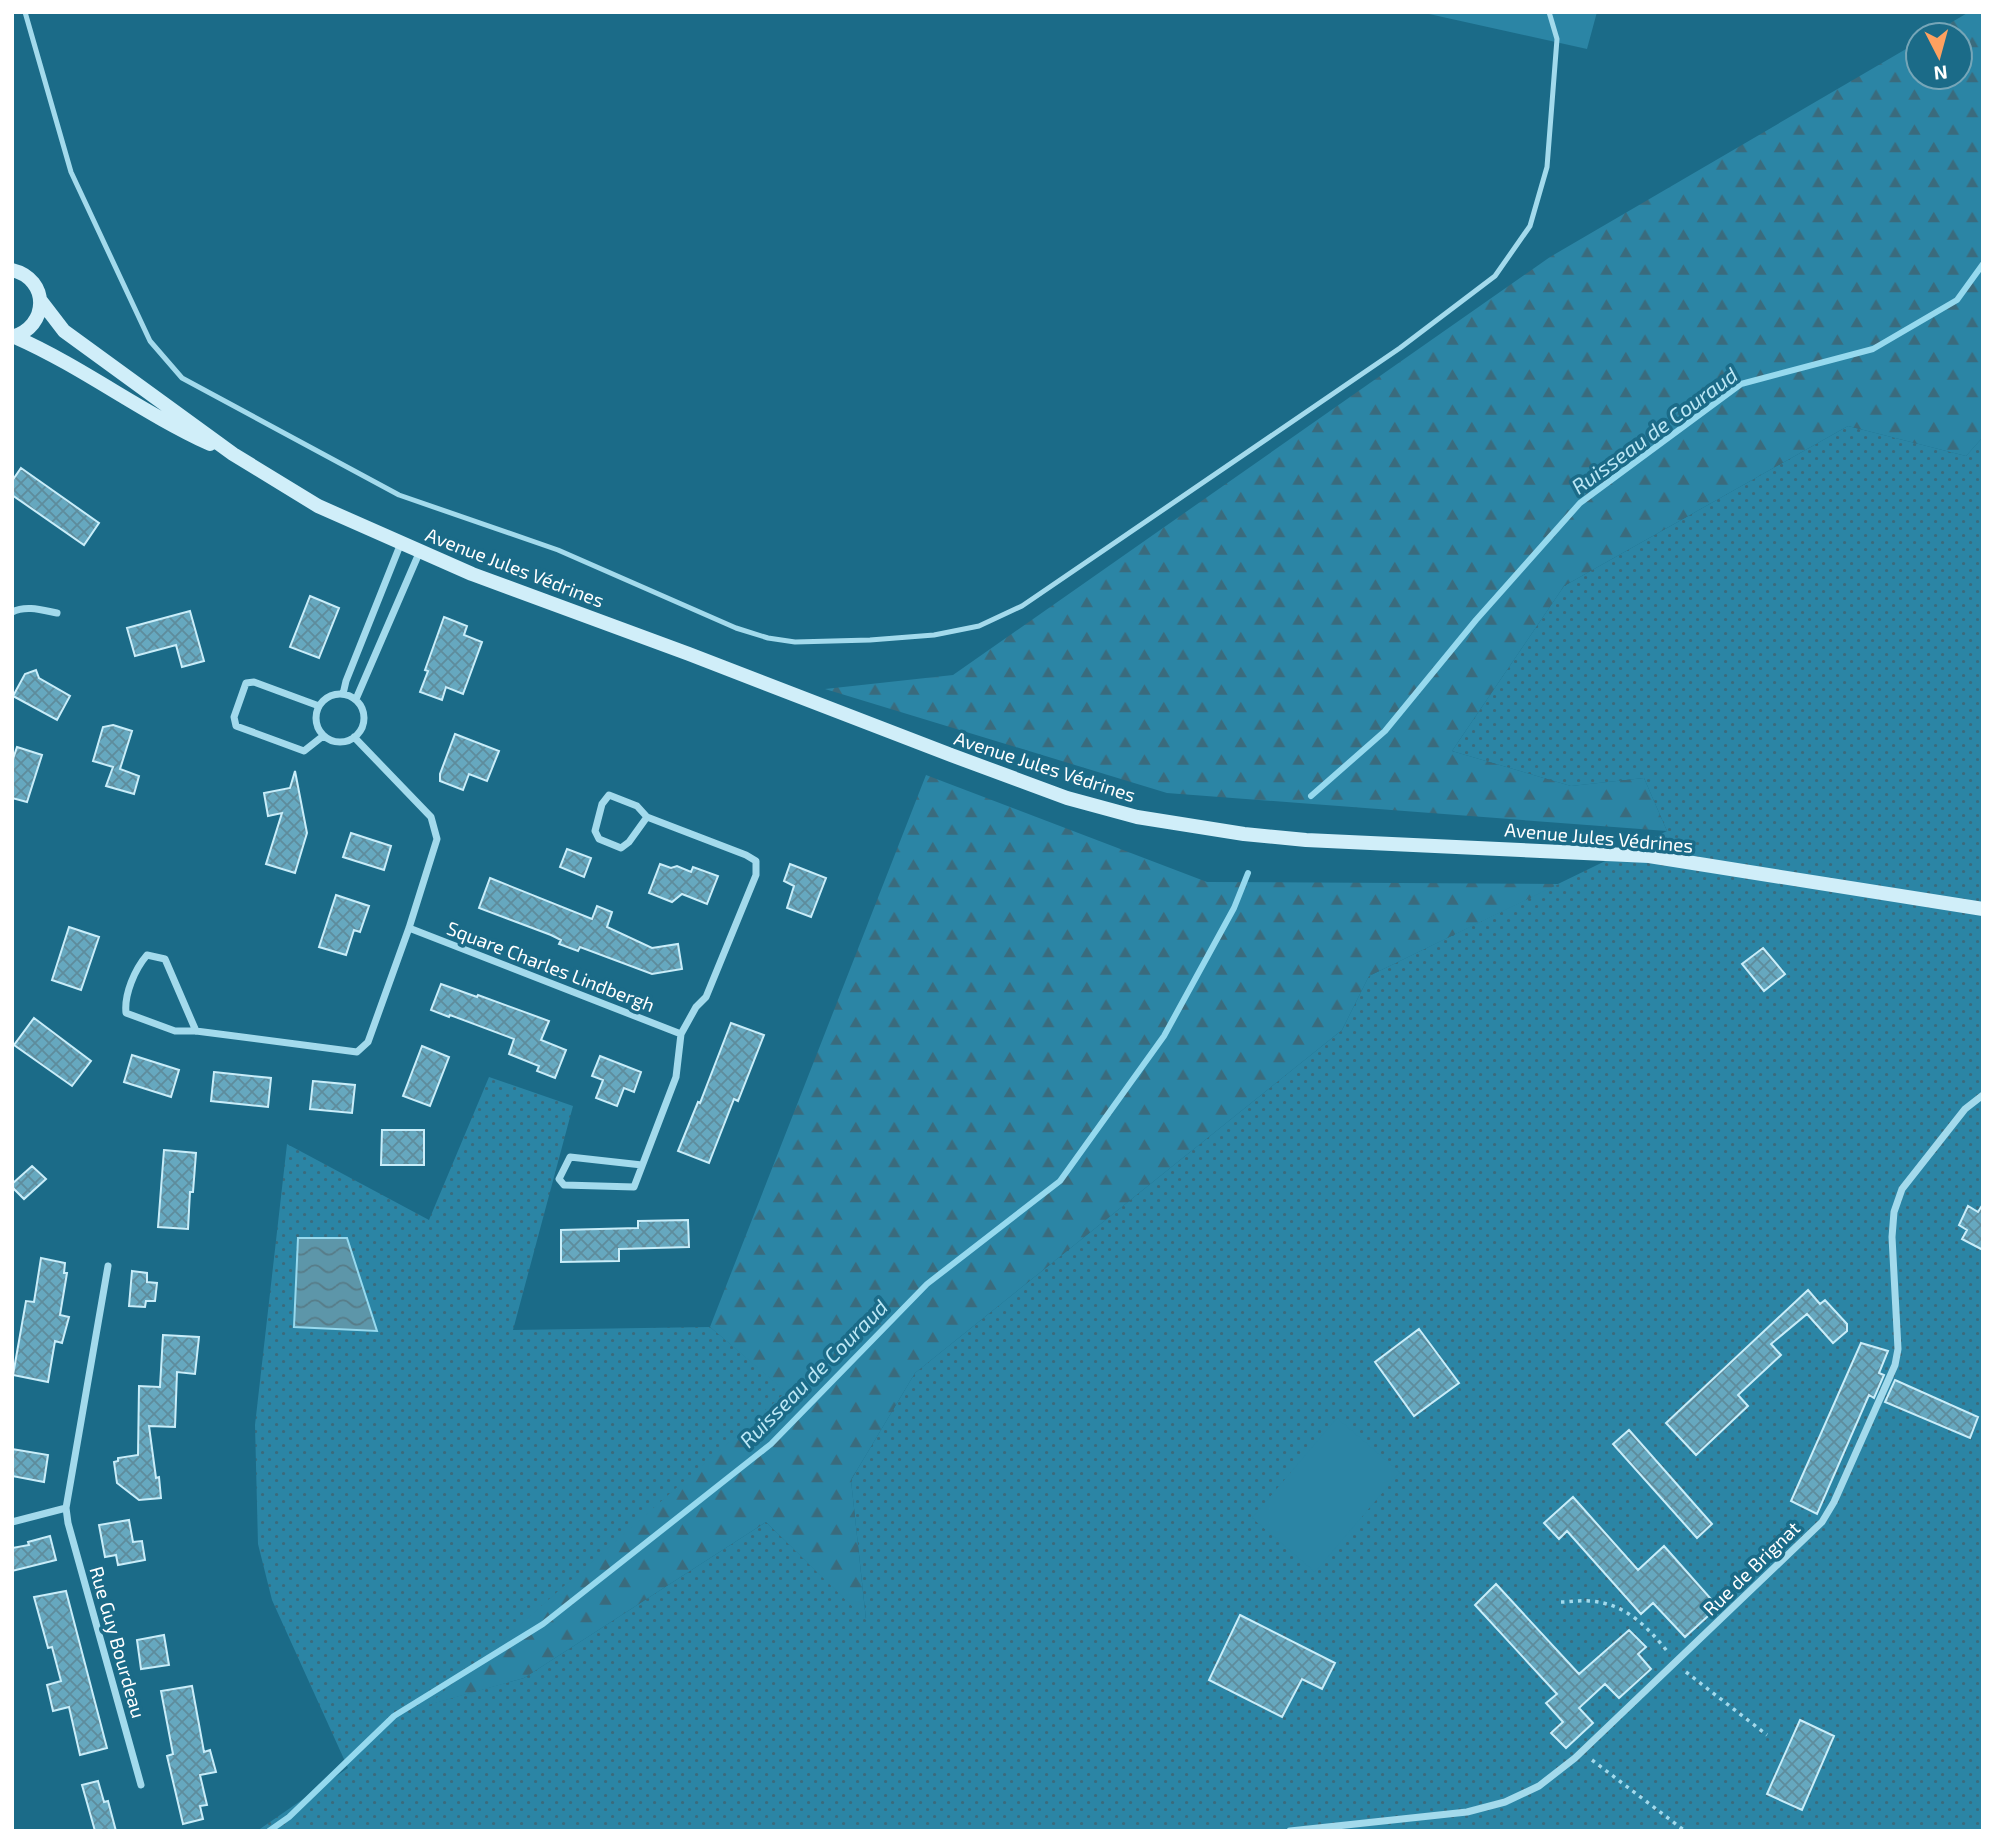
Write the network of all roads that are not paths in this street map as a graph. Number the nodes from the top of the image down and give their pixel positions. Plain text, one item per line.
1 (25, 12) edge
2 (1549, 12) edge
3 (12, 270) edge
4 (41, 301) junction
5 (14, 337) edge
6 (233, 454) junction
7 (401, 542) junction
8 (420, 551) junction
9 (12, 612) edge
10 (57, 613) dead end
11 (343, 694) junction
12 (356, 699) junction
13 (319, 706) junction
14 (323, 736) junction
15 (354, 737) junction
16 (647, 817) junction
17 (1983, 909) edge
18 (410, 928) junction
19 (196, 1031) junction
20 (681, 1034) junction
21 (1983, 1095) edge
22 (642, 1165) junction
23 (108, 1266) dead end
24 (66, 1508) junction
25 (12, 1522) edge
26 (141, 1785) dead end
27 (1290, 1831) edge

1 - 2 lane
3 - 4 main road, Avenue Jules Védrines
4 - 5 main road
4 - 6 main road, Avenue Jules Védrines
5 - 6 main road, Avenue Jules Védrines
6 - 7 main road, Avenue Jules Védrines
7 - 8 main road, Avenue Jules Védrines
7 - 11 street
8 - 12 street
8 - 17 main road, Avenue Jules Védrines
9 - 10 street
11 - 12 street
11 - 13 street
12 - 15 street
13 - 14 street
13 - 14 street
14 - 15 street
15 - 18 street
16 - 16 street
16 - 20 street
18 - 19 street
18 - 20 street, Square Charles Lindbergh
19 - 19 street
20 - 22 street
21 - 27 street, Rue de Brignat
22 - 22 street
23 - 24 street, Rue Guy Bourdeau
24 - 25 street
24 - 26 street, Rue Guy Bourdeau

